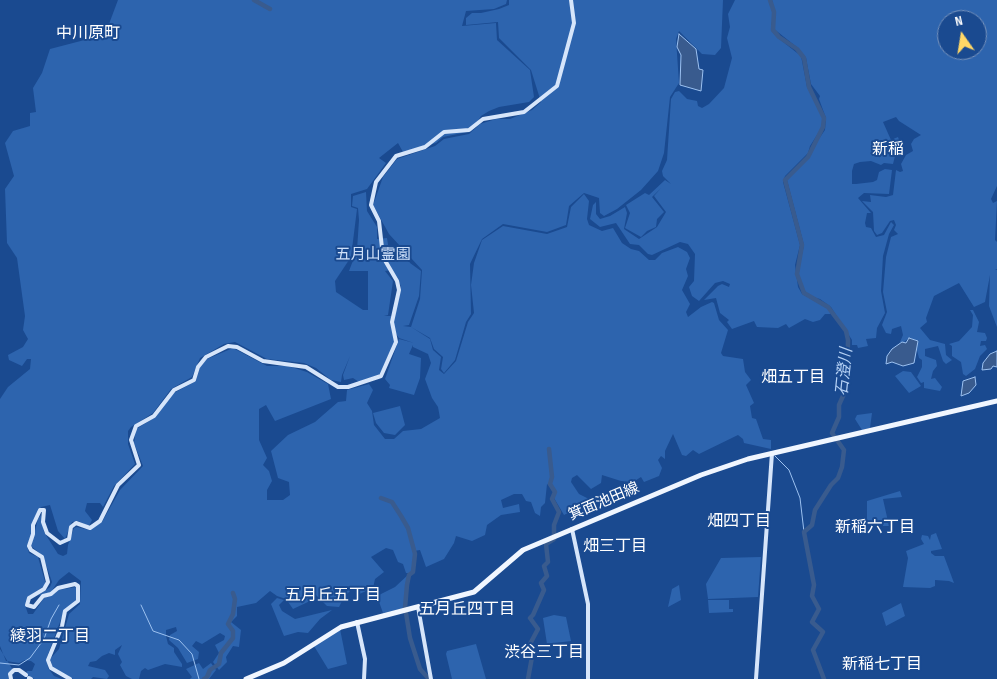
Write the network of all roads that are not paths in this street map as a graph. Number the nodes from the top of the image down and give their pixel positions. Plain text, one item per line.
1 (571, 0) edge
2 (997, 401) edge
3 (772, 453) junction
4 (572, 529) junction
5 (418, 607) junction
6 (357, 622) junction
7 (28, 677) edge
8 (11, 679) edge
9 (70, 679) edge
10 (246, 679) edge
11 (364, 679) edge
12 (431, 679) edge
13 (588, 679) edge
14 (756, 679) edge

1 - 9 street
2 - 3 main road, 箕面池田線
3 - 4 main road, 箕面池田線
3 - 14 street
4 - 5 main road, 箕面池田線
4 - 13 street
5 - 6 main road, 箕面池田線
5 - 12 street
6 - 10 main road, 箕面池田線
6 - 11 street
7 - 8 street

